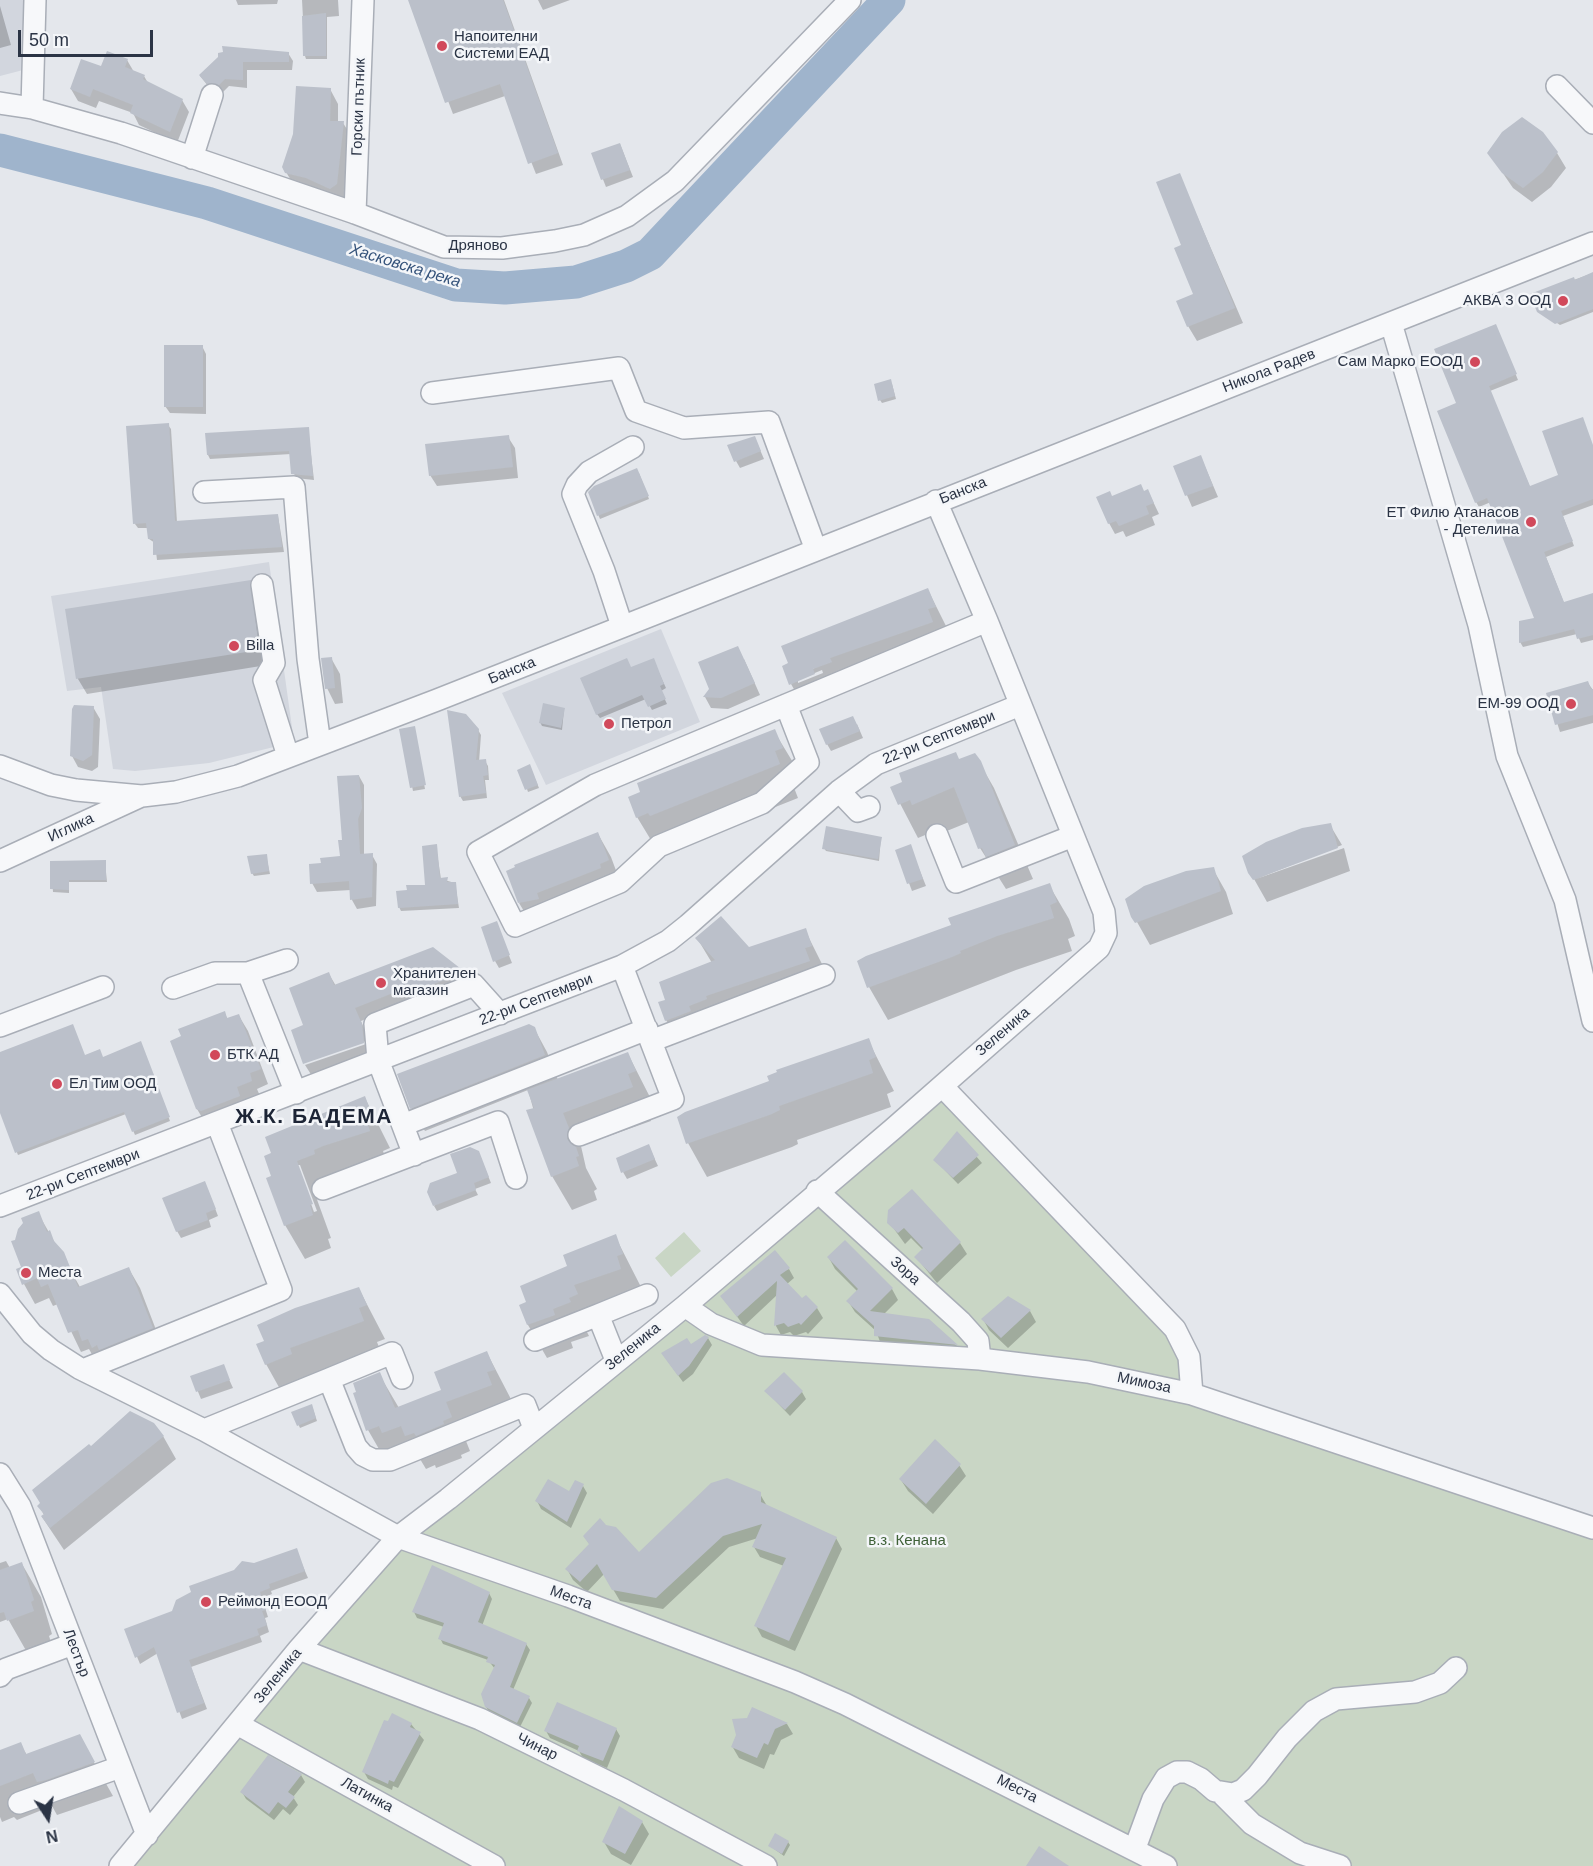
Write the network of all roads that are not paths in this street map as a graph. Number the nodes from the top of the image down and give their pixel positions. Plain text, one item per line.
1 (35, 0) edge
2 (363, 0) edge
3 (850, 0) edge
4 (1557, 86) dead end
5 (212, 95) dead end
6 (0, 103) edge
7 (32, 108) junction
8 (1593, 123) edge
9 (192, 158) junction
10 (355, 213) junction
11 (1593, 243) edge
12 (1391, 323) junction
13 (432, 393) dead end
14 (633, 447) dead end
15 (1011, 472) joint
16 (204, 492) dead end
17 (936, 501) junction
18 (816, 550) junction
19 (262, 585) dead end
20 (987, 621) junction
21 (622, 626) junction
22 (786, 705) junction
23 (1020, 705) junction
24 (320, 744) junction
25 (283, 758) junction
26 (0, 766) edge
27 (839, 791) junction
28 (142, 796) junction
29 (869, 807) dead end
30 (937, 835) dead end
31 (1073, 837) junction
32 (0, 861) edge
33 (287, 960) dead end
34 (622, 966) junction
35 (248, 973) junction
36 (824, 975) dead end
37 (102, 987) dead end
38 (173, 988) dead end
39 (500, 1014) junction
40 (1593, 1021) edge
41 (0, 1026) edge
42 (649, 1035) junction
43 (378, 1060) junction
44 (942, 1086) junction
45 (296, 1093) junction
46 (217, 1123) junction
47 (402, 1125) junction
48 (579, 1135) dead end
49 (414, 1155) junction
50 (516, 1178) dead end
51 (323, 1190) dead end
52 (817, 1191) junction
53 (0, 1206) edge
54 (0, 1294) edge
55 (647, 1295) dead end
56 (685, 1306) junction
57 (598, 1315) junction
58 (535, 1340) dead end
59 (980, 1359) junction
60 (616, 1360) junction
61 (83, 1370) junction
62 (402, 1378) dead end
63 (329, 1379) junction
64 (1192, 1394) junction
65 (534, 1428) junction
66 (204, 1430) junction
67 (0, 1474) edge
68 (1593, 1528) edge
69 (398, 1537) junction
70 (73, 1644) junction
71 (299, 1649) junction
72 (2, 1667) edge
73 (1456, 1668) dead end
74 (239, 1725) junction
75 (120, 1767) junction
76 (1223, 1795) junction
77 (19, 1803) dead end
78 (147, 1835) junction
79 (1135, 1848) junction
80 (120, 1866) edge
81 (494, 1866) edge
82 (766, 1866) edge
83 (1166, 1866) edge
84 (1340, 1866) edge

1 - 7 street
2 - 10 street, Горски пътник
3 - 10 street, Дряново
4 - 8 street
5 - 9 street
6 - 7 street, Дряново
7 - 9 street, Дряново
9 - 10 street, Дряново
11 - 12 street, Никола Радев
12 - 15 street, Никола Радев
12 - 40 street
13 - 18 street
14 - 21 street
15 - 17 street, Банска
16 - 24 street
17 - 18 street, Банска
17 - 20 street, Зеленика
18 - 21 street, Банска
19 - 25 street
20 - 22 street
20 - 23 street, Зеленика
21 - 24 street, Банска
22 - 22 street
23 - 27 street, 22-ри Септември
23 - 31 street, Зеленика
24 - 25 street, Банска
25 - 28 street, Банска
26 - 28 street, Банска
27 - 29 street
27 - 34 street, 22-ри Септември
28 - 32 street, Иглика
30 - 31 street
31 - 44 street, Зеленика
33 - 35 street
34 - 39 street, 22-ри Септември
34 - 42 street
35 - 38 street
35 - 45 street
36 - 42 street
37 - 41 street
39 - 43 street, 22-ри Септември
39 - 43 street
42 - 47 street
42 - 48 street
43 - 45 street, 22-ри Септември
43 - 47 street
44 - 52 street, Зеленика
44 - 64 street
45 - 46 street, 22-ри Септември
46 - 53 street, 22-ри Септември
46 - 61 street
47 - 49 street
49 - 50 street
49 - 51 street
52 - 56 street, Зеленика
52 - 59 street, Зора
54 - 61 street, Места
55 - 57 street
56 - 59 street, Мимоза
56 - 60 street, Зеленика
57 - 58 street
57 - 60 street
59 - 64 street, Мимоза
60 - 65 street, Зеленика
61 - 66 street, Места
62 - 63 street
63 - 65 street
63 - 66 street
64 - 68 street, Мимоза
65 - 69 street, Зеленика
66 - 69 street, Места
67 - 70 street, Лестър
69 - 71 street, Зеленика
69 - 79 street, Места
70 - 72 street
70 - 75 street, Лестър
71 - 74 street, Зеленика
71 - 82 street, Чинар
73 - 76 street
74 - 78 street, Зеленика
74 - 81 street, Латинка
75 - 77 street
75 - 78 street, Лестър
76 - 79 street
76 - 84 street
78 - 80 street, Зеленика
79 - 83 street, Места

